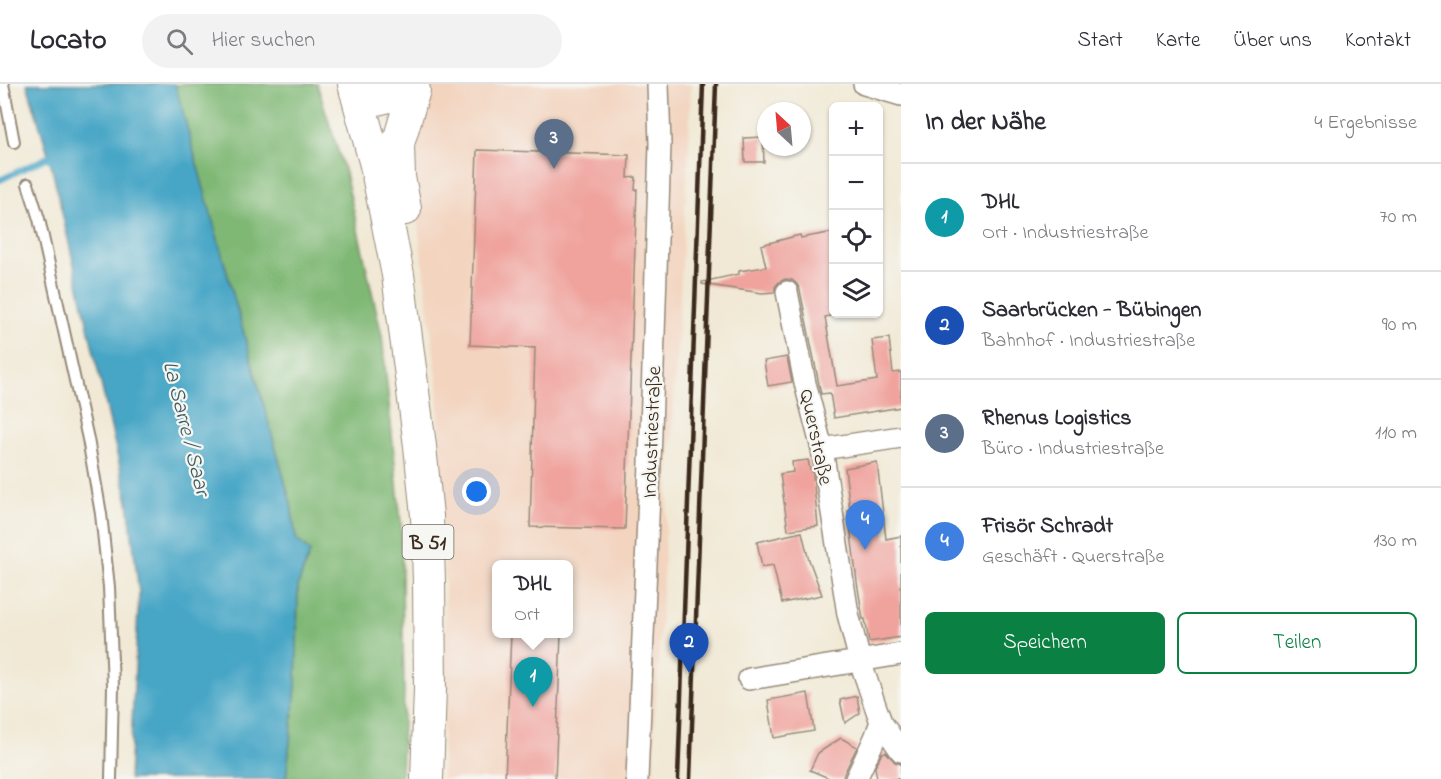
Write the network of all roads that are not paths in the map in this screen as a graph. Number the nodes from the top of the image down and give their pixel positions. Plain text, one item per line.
1 (3, 84) edge
2 (658, 84) edge
3 (864, 84) edge
4 (354, 86) edge
5 (421, 87) edge
6 (901, 95) edge
7 (14, 142) dead end
8 (28, 184) dead end
9 (398, 275) junction
10 (786, 292) dead end
11 (901, 437) edge
12 (822, 449) junction
13 (901, 654) edge
14 (860, 661) junction
15 (749, 679) dead end
16 (881, 722) junction
17 (901, 751) edge
18 (111, 779) edge
19 (427, 779) edge
20 (637, 779) edge
21 (856, 779) edge

1 - 7 lane
2 - 20 street, Industriestraße
3 - 6 street
4 - 5 main road
4 - 9 main road, B 51
5 - 9 main road, B 51
8 - 18 lane
9 - 19 main road, B 51
10 - 12 street, Querstraße
11 - 12 street
12 - 14 street, Querstraße
13 - 14 street
14 - 15 street
14 - 16 street, Querstraße
16 - 17 street, Querstraße
16 - 21 street

